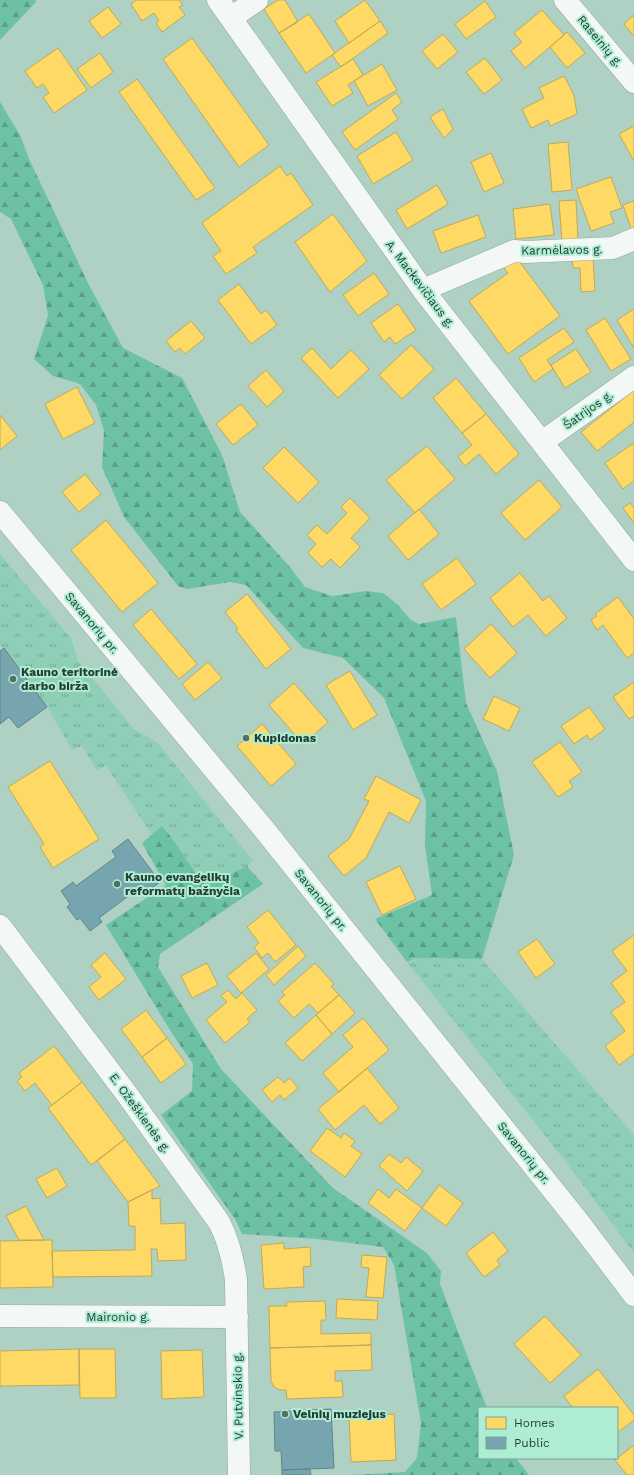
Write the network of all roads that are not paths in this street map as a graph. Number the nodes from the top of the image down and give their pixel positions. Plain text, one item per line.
1 (218, 0) edge
2 (257, 0) edge
3 (565, 0) edge
4 (231, 18) junction
5 (634, 82) edge
6 (634, 239) edge
7 (423, 290) junction
8 (634, 378) edge
9 (542, 442) junction
10 (0, 512) edge
11 (634, 560) edge
12 (0, 926) edge
13 (634, 1295) edge
14 (0, 1316) edge
15 (237, 1317) junction
16 (238, 1475) edge

1 - 4 street, A. Mackevičiaus g.
2 - 4 street
3 - 5 street, Raseinių g.
4 - 7 street, A. Mackevičiaus g.
6 - 7 street, Karmėlavos g.
7 - 9 street, A. Mackevičiaus g.
8 - 9 street, Šatrijos g.
9 - 11 street, A. Mackevičiaus g.
10 - 13 street, Savanorių pr.
12 - 15 street, E. Ožeškienės g.
14 - 15 street, Maironio g.
15 - 16 street, V. Putvinskio g.

